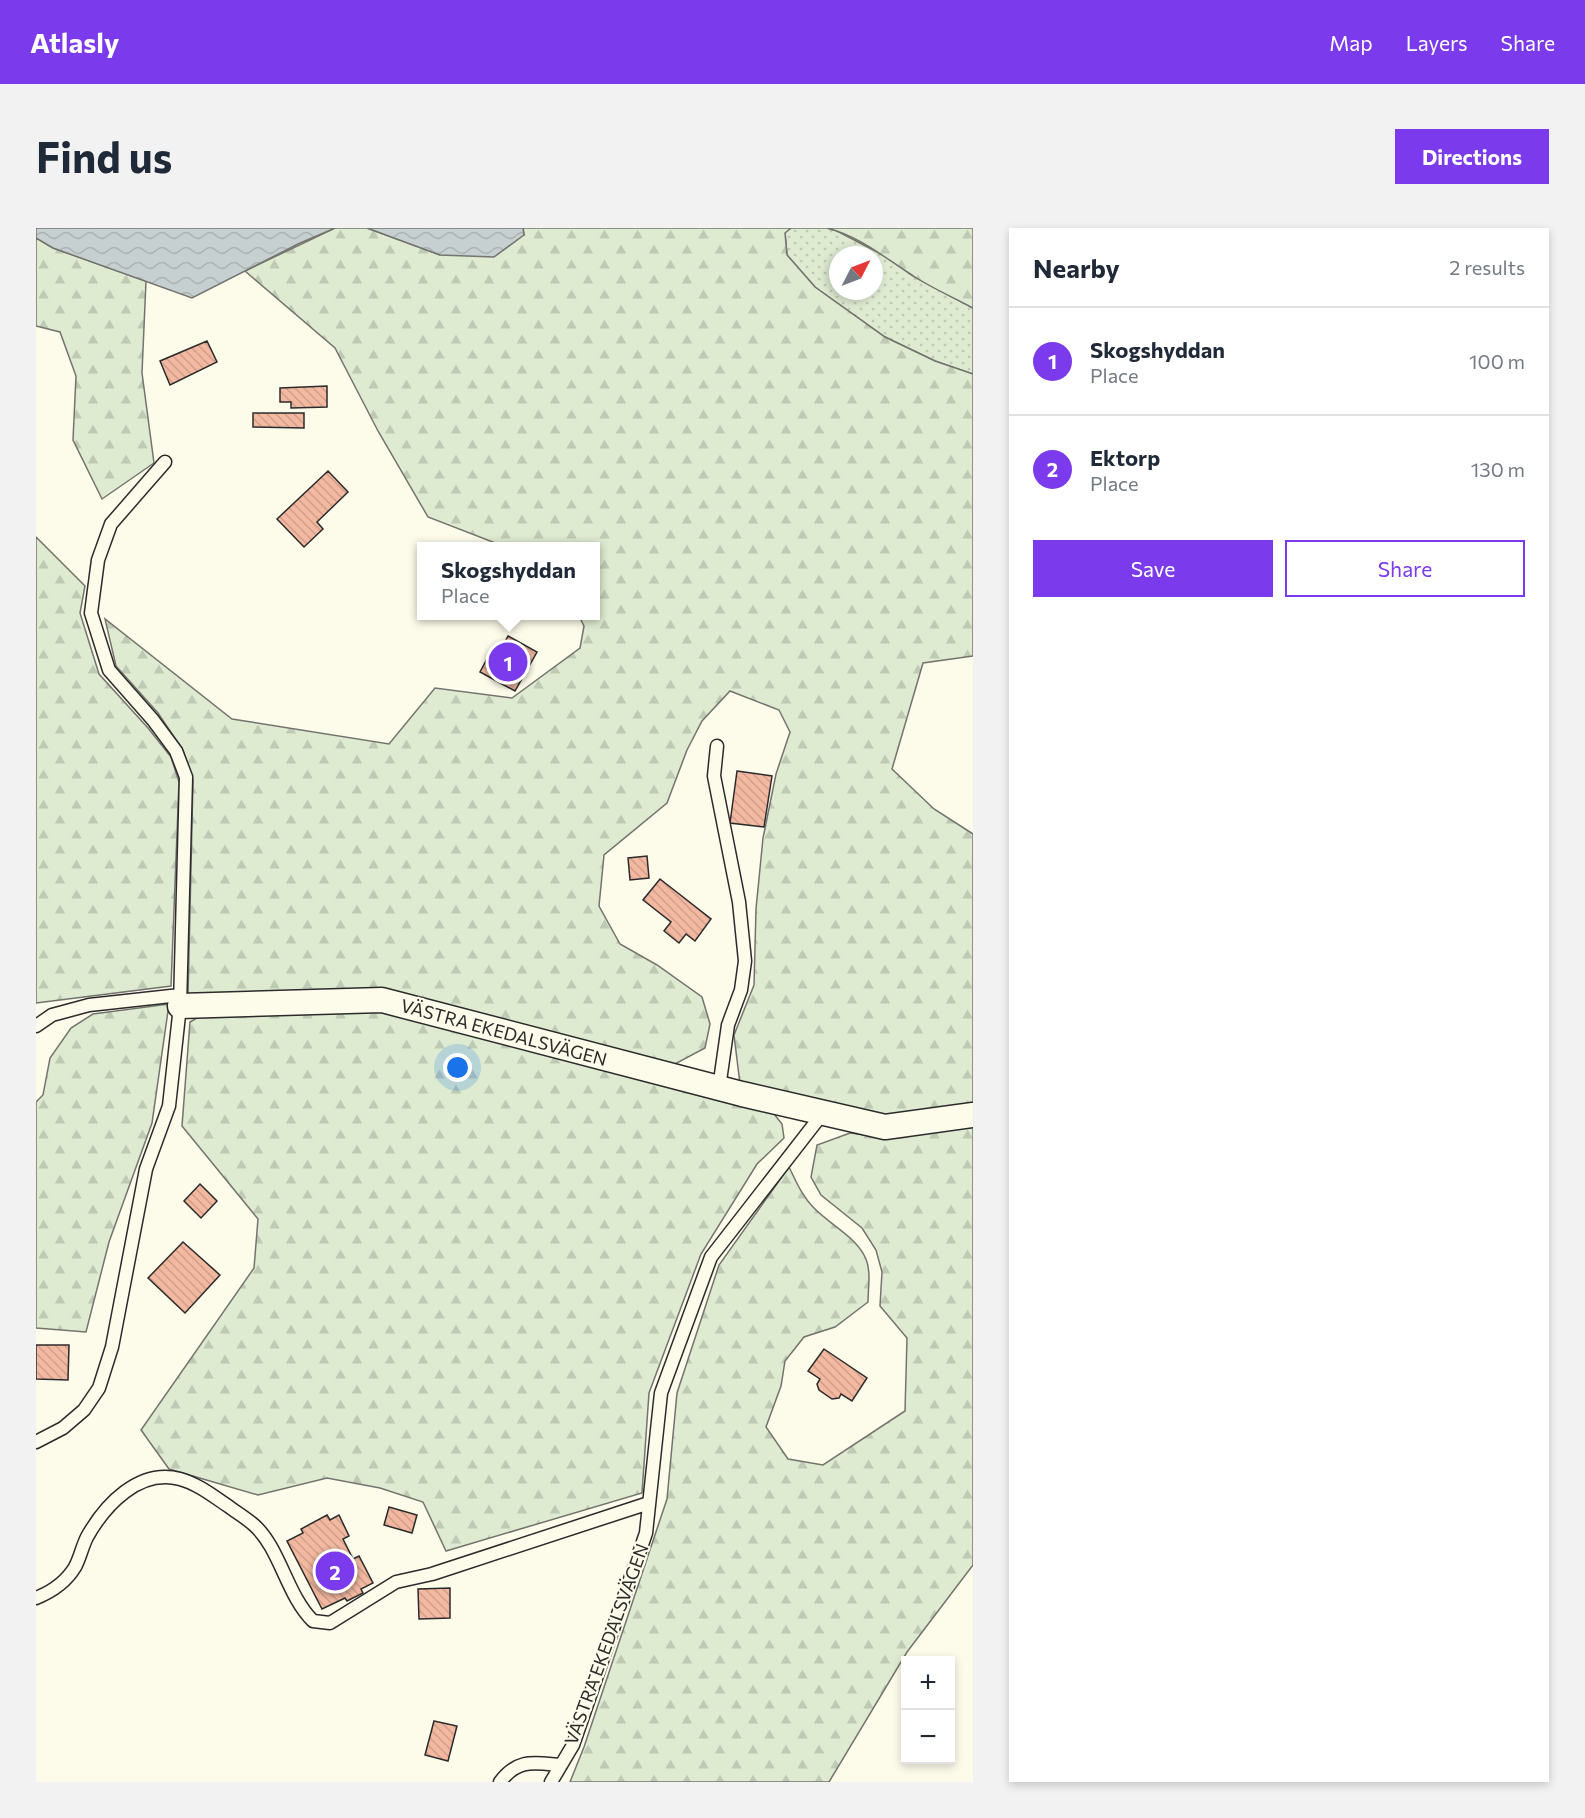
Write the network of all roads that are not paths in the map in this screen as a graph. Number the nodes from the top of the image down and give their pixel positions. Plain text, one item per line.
1 (165, 462) dead end
2 (717, 746) dead end
3 (180, 1000) junction
4 (36, 1026) edge
5 (719, 1088) junction
6 (823, 1113) junction
7 (973, 1115) edge
8 (36, 1442) edge
9 (649, 1503) junction
10 (36, 1598) edge
11 (561, 1765) junction
12 (500, 1782) edge
13 (551, 1782) edge

1 - 3 lane
2 - 5 lane
3 - 4 lane
3 - 5 street, VÄSTRA EKEDALSVÄGEN
3 - 8 lane
5 - 6 street, VÄSTRA EKEDALSVÄGEN
6 - 7 street, VÄSTRA EKEDALSVÄGEN
6 - 9 lane, VÄSTRA EKEDALSVÄGEN
9 - 10 lane
9 - 11 lane, VÄSTRA EKEDALSVÄGEN
11 - 12 lane
11 - 13 lane, VÄSTRA EKEDALSVÄGEN

